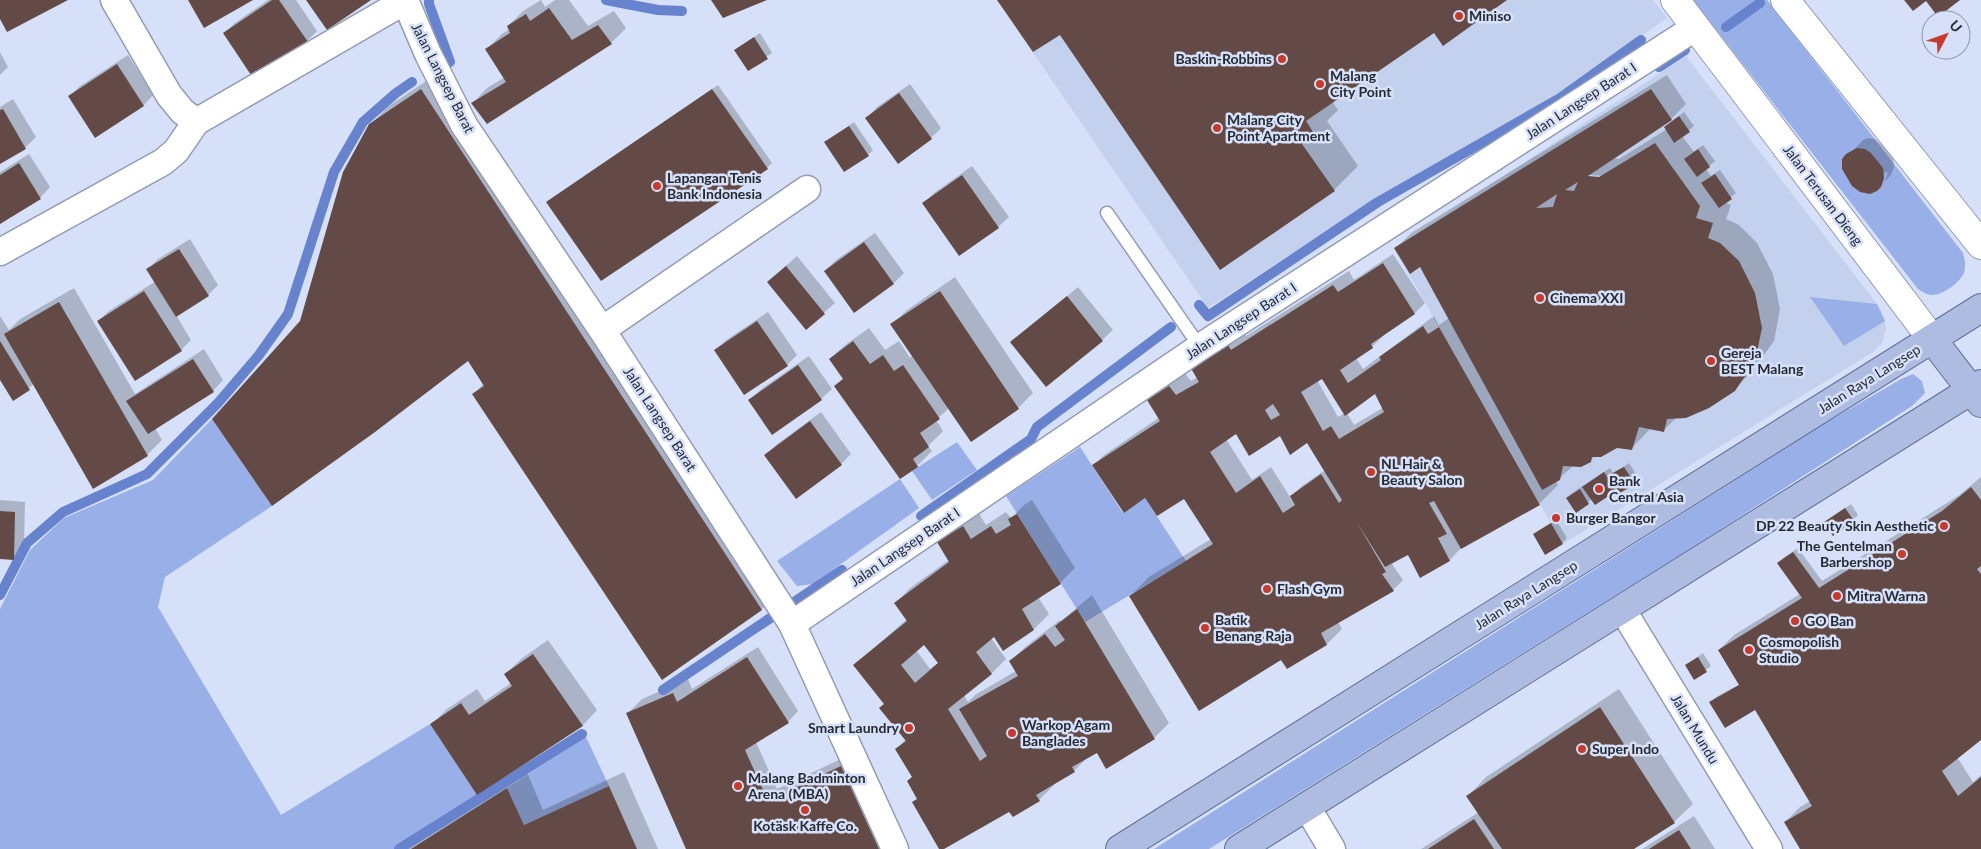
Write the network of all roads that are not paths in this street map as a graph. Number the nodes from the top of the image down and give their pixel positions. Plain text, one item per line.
1 (114, 0) edge
2 (405, 0) edge
3 (1675, 0) edge
4 (1785, 0) edge
5 (1696, 27) junction
6 (196, 122) junction
7 (807, 189) dead end
8 (1107, 213) dead end
9 (1981, 245) edge
10 (0, 252) edge
11 (1981, 308) edge
12 (602, 330) junction
13 (1932, 339) junction
14 (1200, 347) junction
15 (1978, 393) edge
16 (1622, 609) junction
17 (792, 624) junction
18 (1307, 807) junction
19 (895, 849) edge
20 (1120, 849) edge
21 (1239, 849) edge
22 (1332, 849) edge
23 (1769, 849) edge

1 - 6 street
2 - 6 street
2 - 12 street, Jalan Langsep Barat
3 - 5 street, Jalan Terusan Dieng
4 - 9 street
5 - 13 street, Jalan Terusan Dieng
5 - 14 street, Jalan Langsep Barat I
6 - 10 street
7 - 12 street
8 - 14 lane
11 - 13 main road, Jalan Raya Langsep
12 - 17 street, Jalan Langsep Barat
13 - 15 main road, Jalan Terusan Dieng
13 - 20 main road, Jalan Raya Langsep
14 - 17 street, Jalan Langsep Barat I
15 - 16 main road
16 - 18 main road
16 - 23 street, Jalan Mundu
17 - 19 street, Jalan Langsep Barat
18 - 21 main road
18 - 22 street

